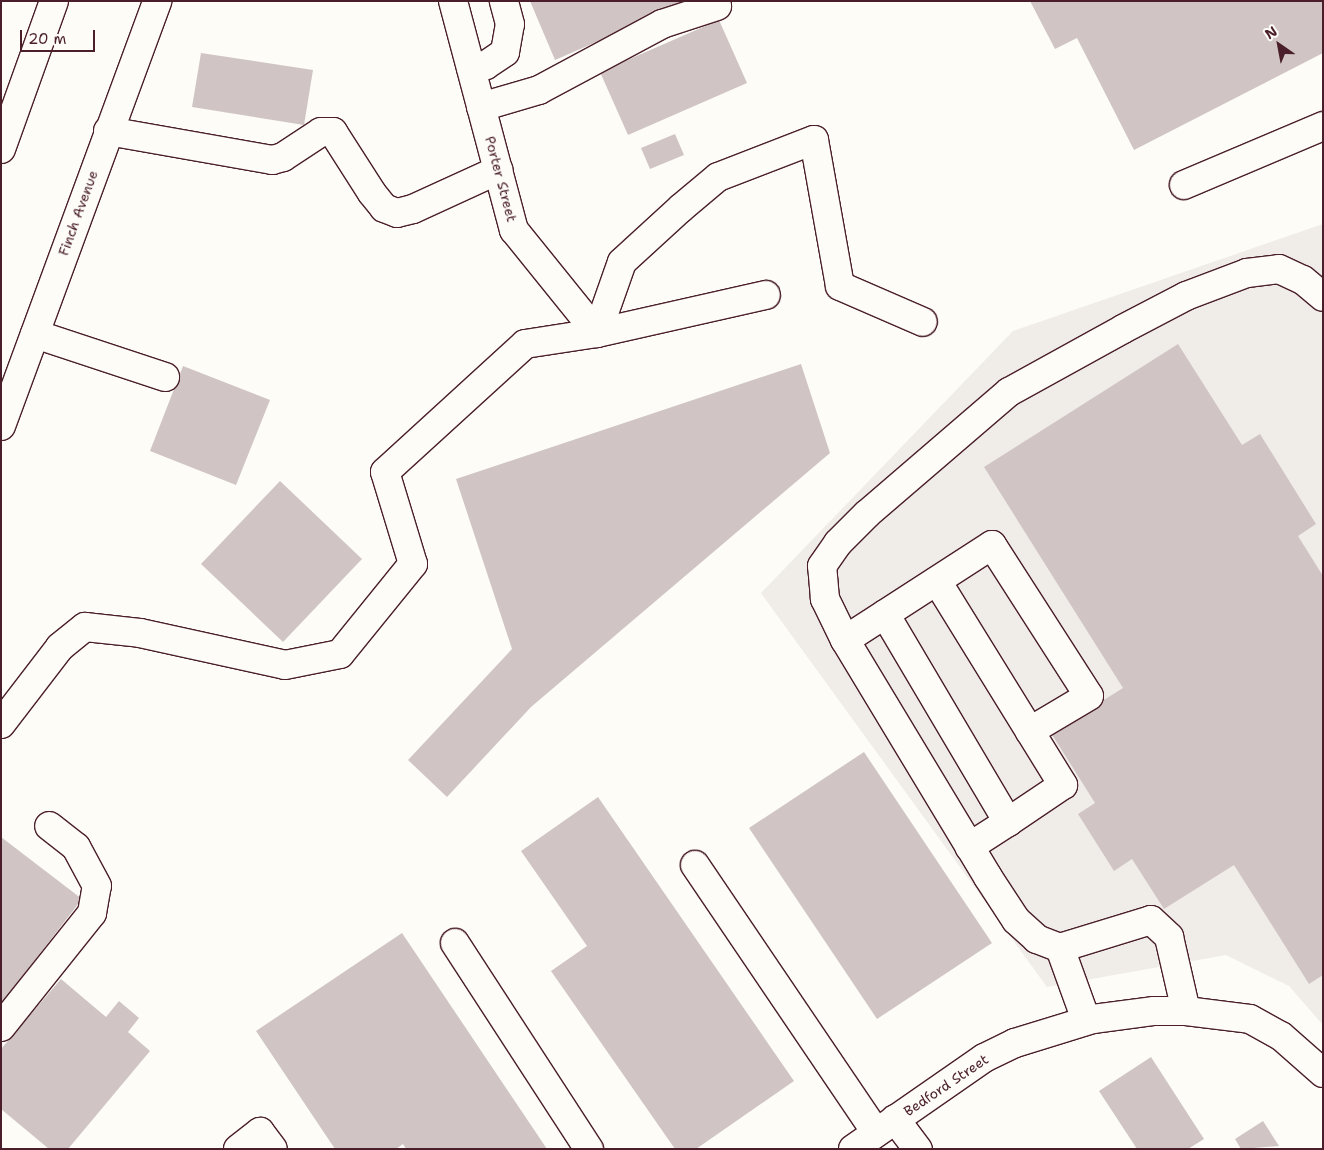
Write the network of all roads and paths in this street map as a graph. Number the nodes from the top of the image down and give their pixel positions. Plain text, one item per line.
1 (54, 1) edge
2 (157, 1) edge
3 (453, 1) edge
4 (504, 1) edge
5 (717, 6) dead end
6 (471, 68) junction
7 (481, 107) junction
8 (1323, 126) edge
9 (108, 131) junction
10 (1, 149) edge
11 (498, 170) junction
12 (1184, 185) dead end
13 (766, 295) dead end
14 (1323, 297) edge
15 (923, 322) dead end
16 (597, 333) junction
17 (35, 334) junction
18 (165, 377) dead end
19 (1, 426) edge
20 (938, 581) junction
21 (885, 614) junction
22 (845, 640) junction
23 (1, 724) edge
24 (1030, 730) junction
25 (1008, 822) junction
26 (49, 826) dead end
27 (969, 846) junction
28 (695, 865) dead end
29 (455, 944) dead end
30 (1060, 948) junction
31 (1186, 1011) junction
32 (1086, 1020) junction
33 (1, 1027) edge
34 (1323, 1073) edge
35 (886, 1126) junction
36 (238, 1149) edge
37 (273, 1149) edge
38 (590, 1149) edge
39 (853, 1149) edge
40 (918, 1149) edge

1 - 10 main road
2 - 9 main road, Finch Avenue
3 - 6 main road, Porter Street
4 - 6 main road
5 - 7 main road
6 - 7 main road, Porter Street
7 - 11 main road, Porter Street
8 - 12 main road
9 - 11 main road
9 - 17 main road, Finch Avenue
11 - 16 main road, Porter Street
13 - 16 main road
14 - 22 main road
15 - 16 main road
16 - 23 main road
17 - 18 main road
17 - 19 main road, Finch Avenue
20 - 21 main road
20 - 24 main road
20 - 24 main road
21 - 22 main road
21 - 25 main road
22 - 27 main road
24 - 25 main road
25 - 27 main road
26 - 33 main road
27 - 30 main road
28 - 35 main road
29 - 38 main road
30 - 31 main road
30 - 32 main road
31 - 32 main road, Bedford Street
31 - 34 main road, Bedford Street
32 - 35 main road, Bedford Street
35 - 39 main road, Bedford Street
35 - 40 main road
36 - 37 main road

